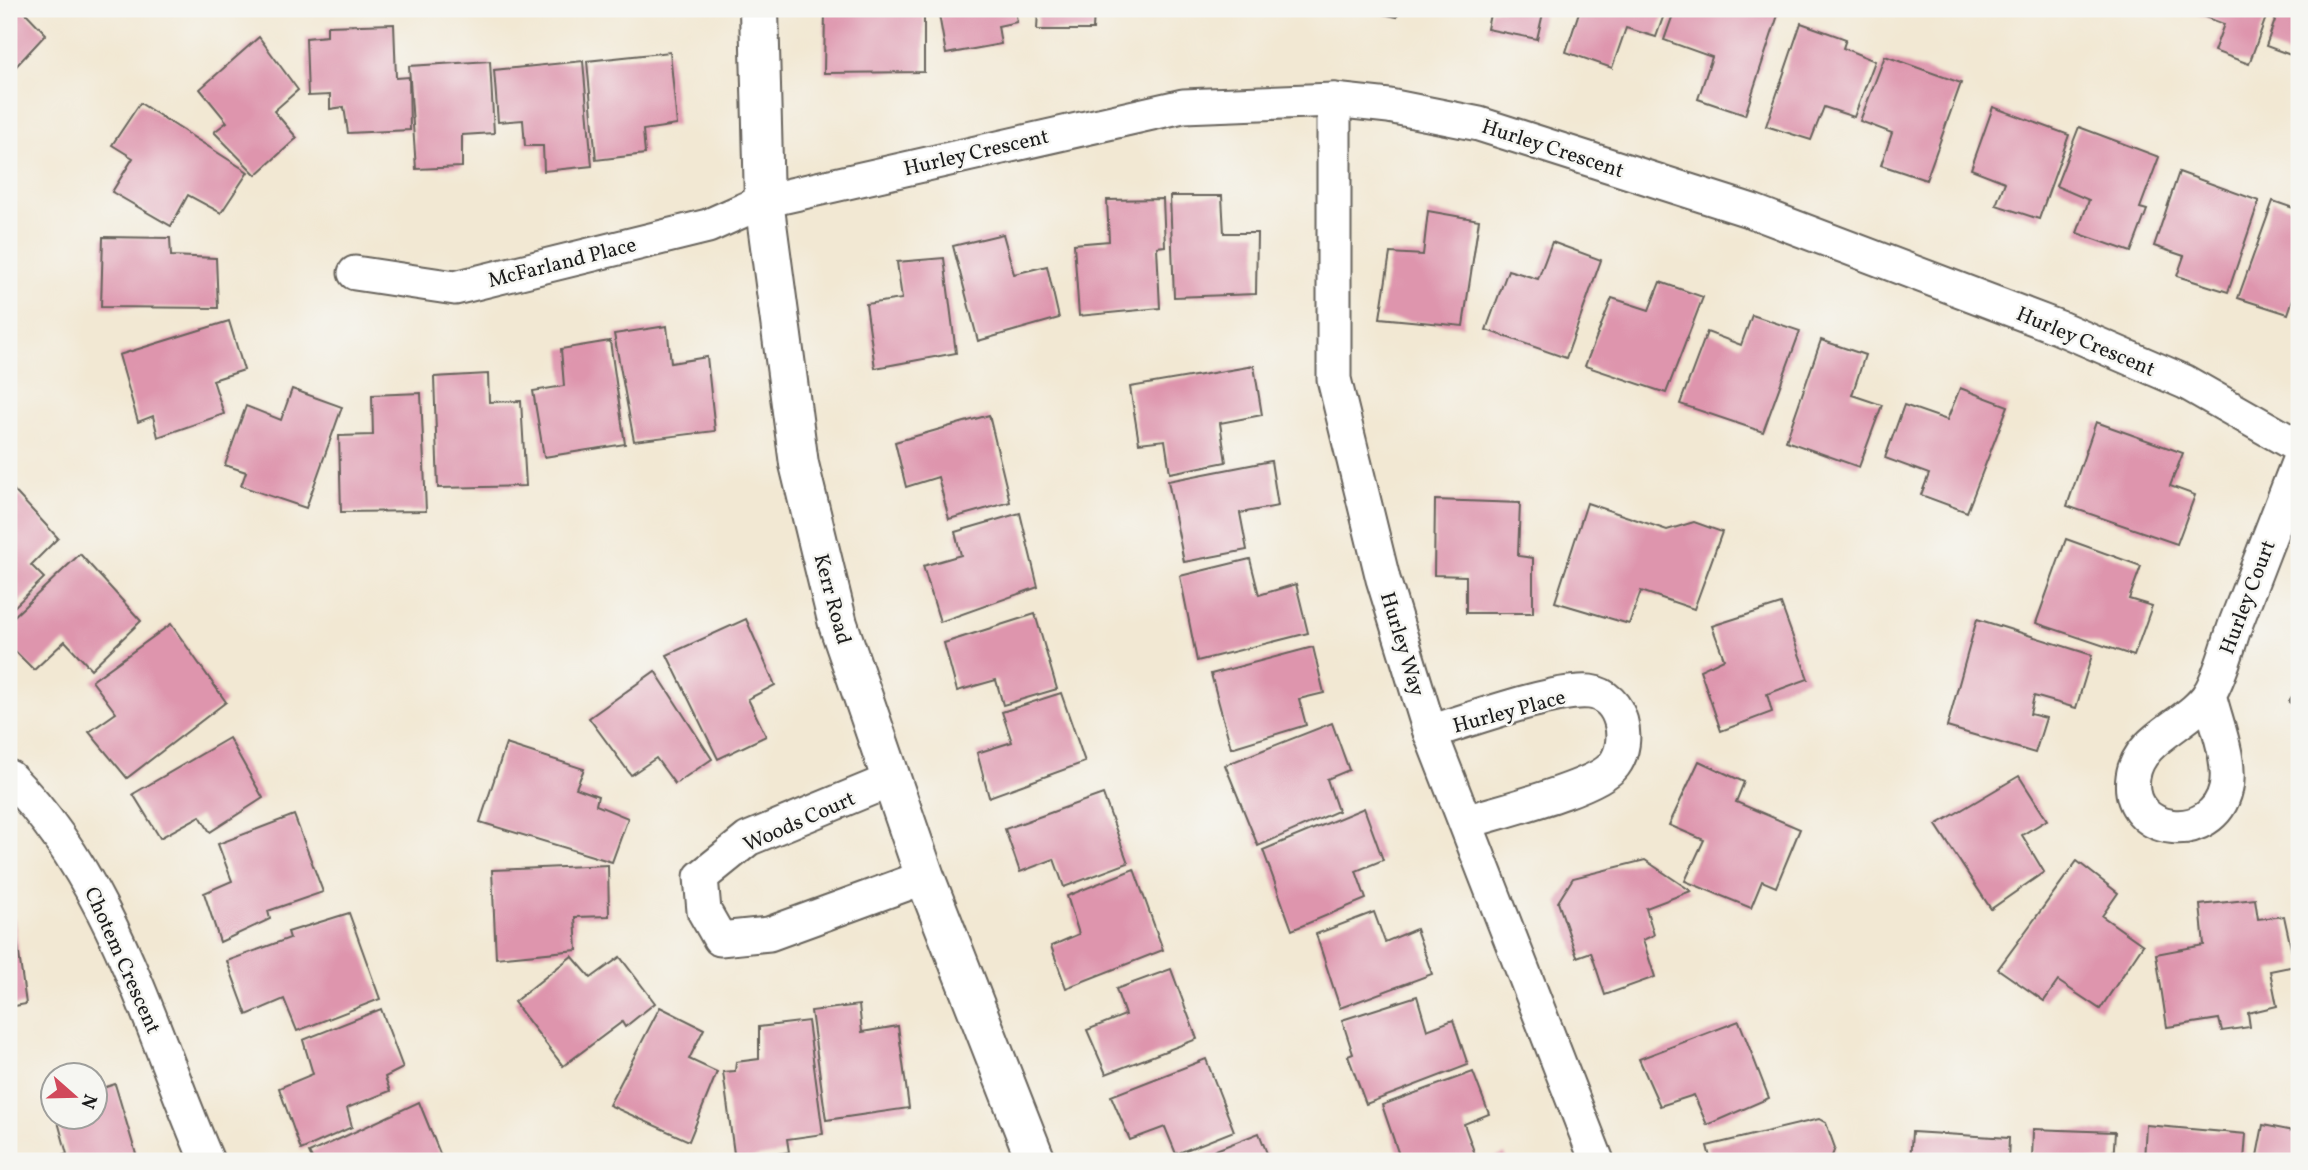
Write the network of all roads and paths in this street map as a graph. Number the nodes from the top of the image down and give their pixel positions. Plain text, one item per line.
1 (758, 9) edge
2 (1334, 100) junction
3 (764, 201) junction
4 (355, 273) dead end
5 (2299, 447) edge
6 (2299, 460) edge
7 (2209, 694) dead end
8 (1430, 732) junction
9 (9, 777) edge
10 (891, 779) junction
11 (1466, 822) junction
12 (925, 877) junction
13 (206, 1161) edge
14 (1035, 1161) edge
15 (1597, 1161) edge

1 - 3 street, Kerr Road
2 - 3 street, Hurley Crescent
2 - 5 street, Hurley Crescent
2 - 8 street, Hurley Way
3 - 4 street, McFarland Place
3 - 10 street, Kerr Road
6 - 7 street, Hurley Court
8 - 11 street, Hurley Way
8 - 11 street, Hurley Place
9 - 13 street, Chotem Crescent
10 - 12 street, Kerr Road
10 - 12 street, Woods Court
11 - 15 street, Hurley Way
12 - 14 street, Kerr Road

